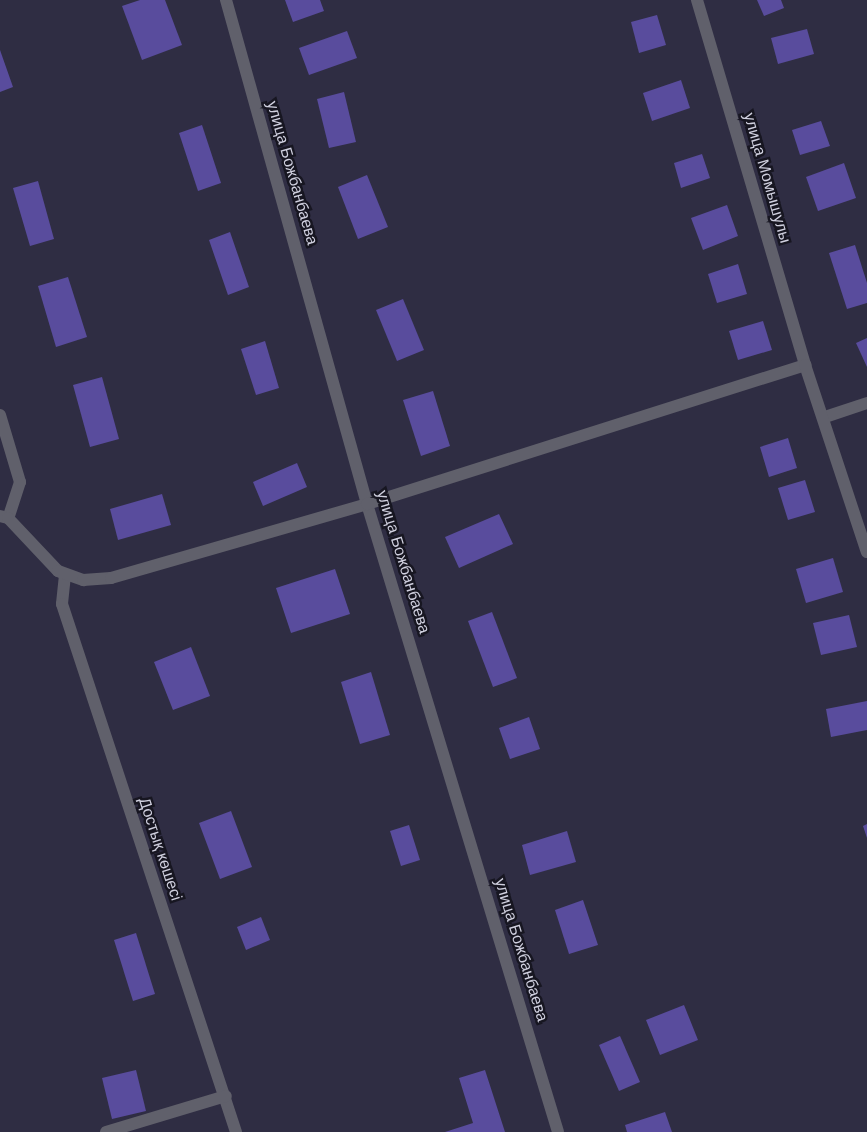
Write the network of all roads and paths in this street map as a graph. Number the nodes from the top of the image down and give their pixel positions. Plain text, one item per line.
1 (226, 0) edge
2 (697, 0) edge
3 (805, 365) junction
4 (867, 403) edge
5 (0, 415) edge
6 (824, 417) junction
7 (367, 504) junction
8 (4, 517) edge
9 (867, 552) edge
10 (65, 575) junction
11 (226, 1096) junction
12 (106, 1132) edge
13 (236, 1132) edge
14 (558, 1132) edge

1 - 7 street, улица Божбанбаева
2 - 3 street, улица Момышулы
3 - 6 street, улица Момышулы
3 - 7 street
4 - 6 street
5 - 8 street
6 - 9 street, улица Момышулы
7 - 10 street
7 - 14 street, улица Божбанбаева
8 - 10 street
10 - 11 street, Достық көшесі
11 - 12 street
11 - 13 street, Достық көшесі

